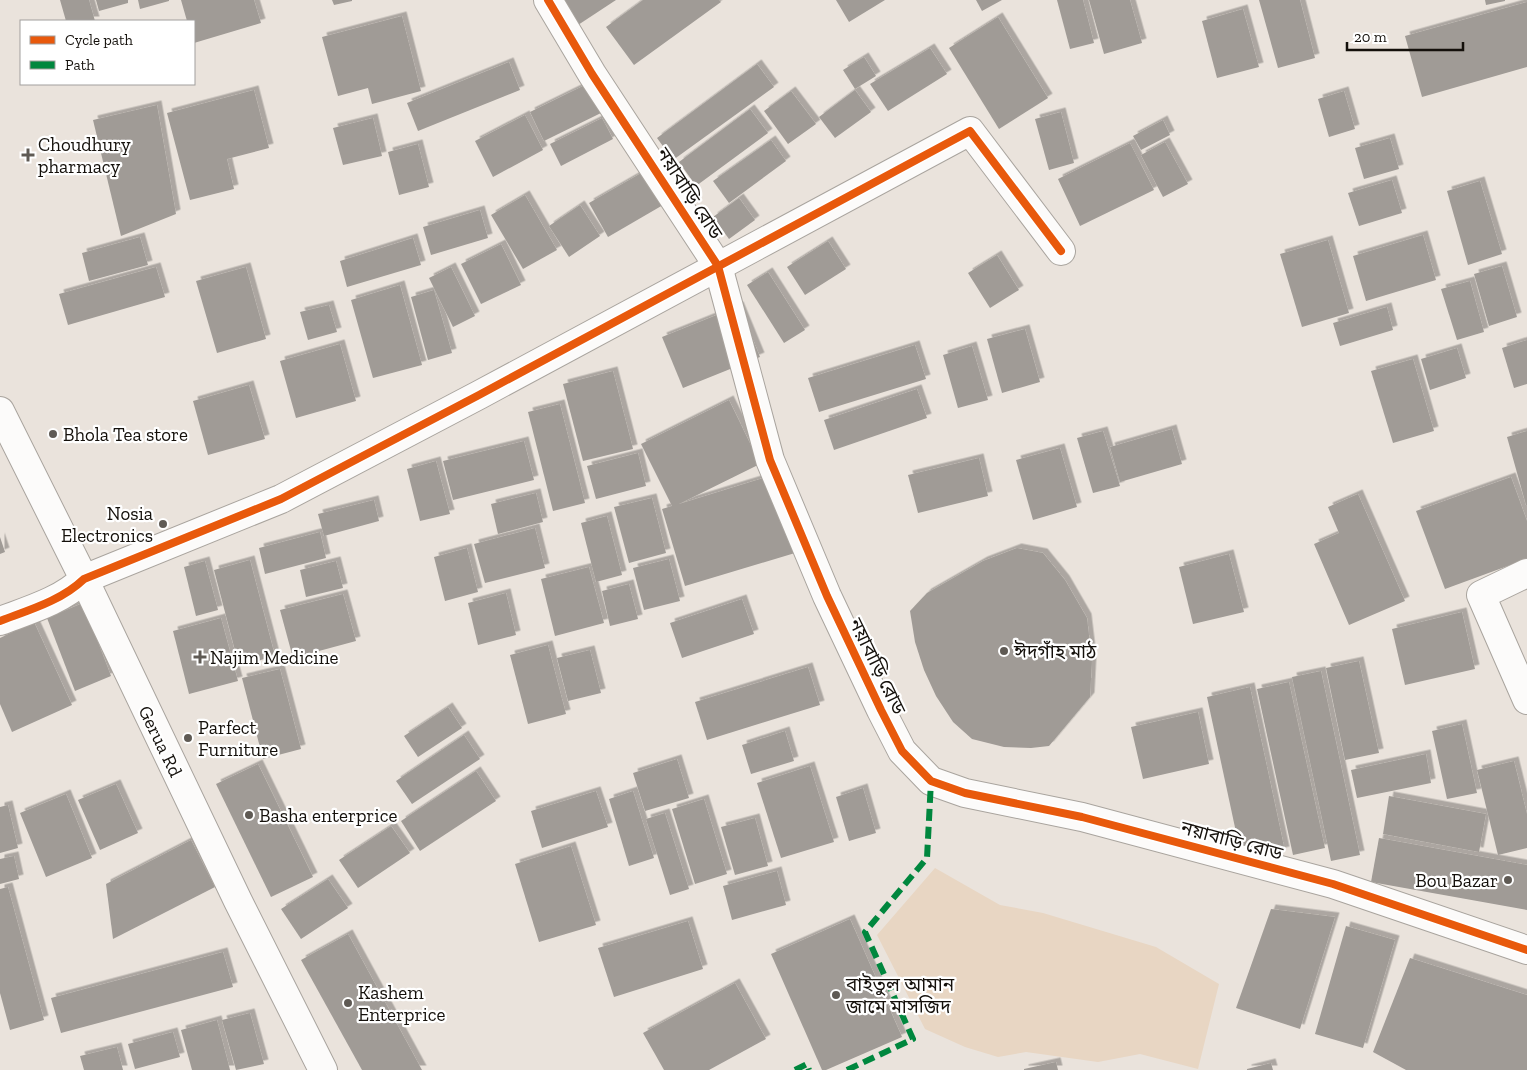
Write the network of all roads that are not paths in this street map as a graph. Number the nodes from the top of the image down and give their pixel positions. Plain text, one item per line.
1 (548, 0) edge
2 (1061, 251) dead end
3 (718, 266) junction
4 (0, 411) edge
5 (1527, 573) edge
6 (84, 579) junction
7 (0, 620) edge
8 (1527, 700) edge
9 (1527, 950) edge
10 (324, 1070) edge

1 - 3 street, নয়াবাড়ি রোড
2 - 3 street
3 - 6 street
3 - 9 street, নয়াবাড়ি রোড
4 - 6 street, Gerua Rd
5 - 8 street
6 - 7 street
6 - 10 street, Gerua Rd

